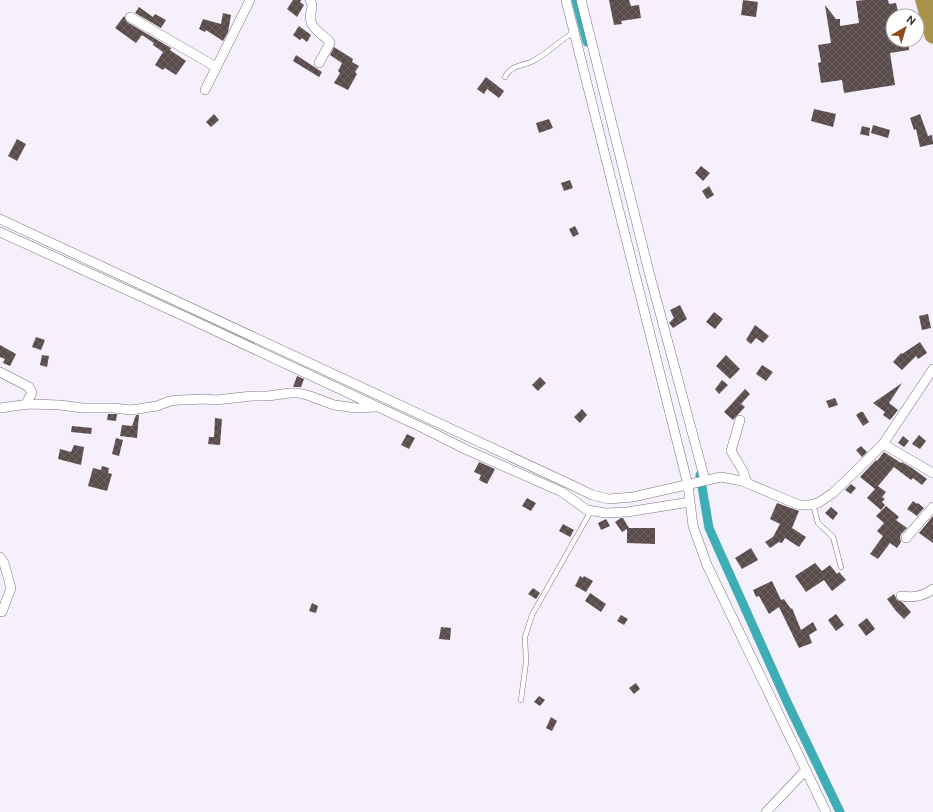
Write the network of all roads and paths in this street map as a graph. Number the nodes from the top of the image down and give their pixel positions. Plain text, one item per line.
1 (250, 0) edge
2 (310, 0) edge
3 (566, 0) edge
4 (581, 0) edge
5 (924, 0) edge
6 (130, 17) dead end
7 (574, 32) junction
8 (933, 35) edge
9 (319, 63) dead end
10 (216, 67) junction
11 (505, 77) dead end
12 (205, 90) dead end
13 (0, 219) edge
14 (0, 232) edge
15 (933, 369) edge
16 (0, 372) edge
17 (25, 405) junction
18 (376, 407) junction
19 (0, 408) edge
20 (740, 420) dead end
21 (883, 444) junction
22 (933, 473) edge
23 (696, 483) junction
24 (747, 483) junction
25 (690, 502) junction
26 (813, 504) junction
27 (933, 507) edge
28 (591, 511) junction
29 (906, 538) dead end
30 (0, 557) edge
31 (841, 567) dead end
32 (933, 589) edge
33 (902, 596) dead end
34 (2, 612) dead end
35 (521, 700) dead end
36 (806, 770) junction
37 (766, 812) edge
38 (826, 812) edge

1 - 10 street
2 - 9 street
3 - 7 street
4 - 23 street
5 - 8 highway
6 - 10 street
7 - 11 lane
7 - 23 street
10 - 12 street
13 - 23 street
14 - 18 street
15 - 21 street
16 - 17 street
17 - 18 street
17 - 19 street
18 - 28 street
20 - 24 street
21 - 22 street
21 - 26 street
23 - 24 street
23 - 25 street
24 - 26 street
25 - 28 street
25 - 36 street
26 - 31 lane
27 - 29 street
28 - 35 lane
30 - 34 street
32 - 33 street
36 - 37 street
36 - 38 street

